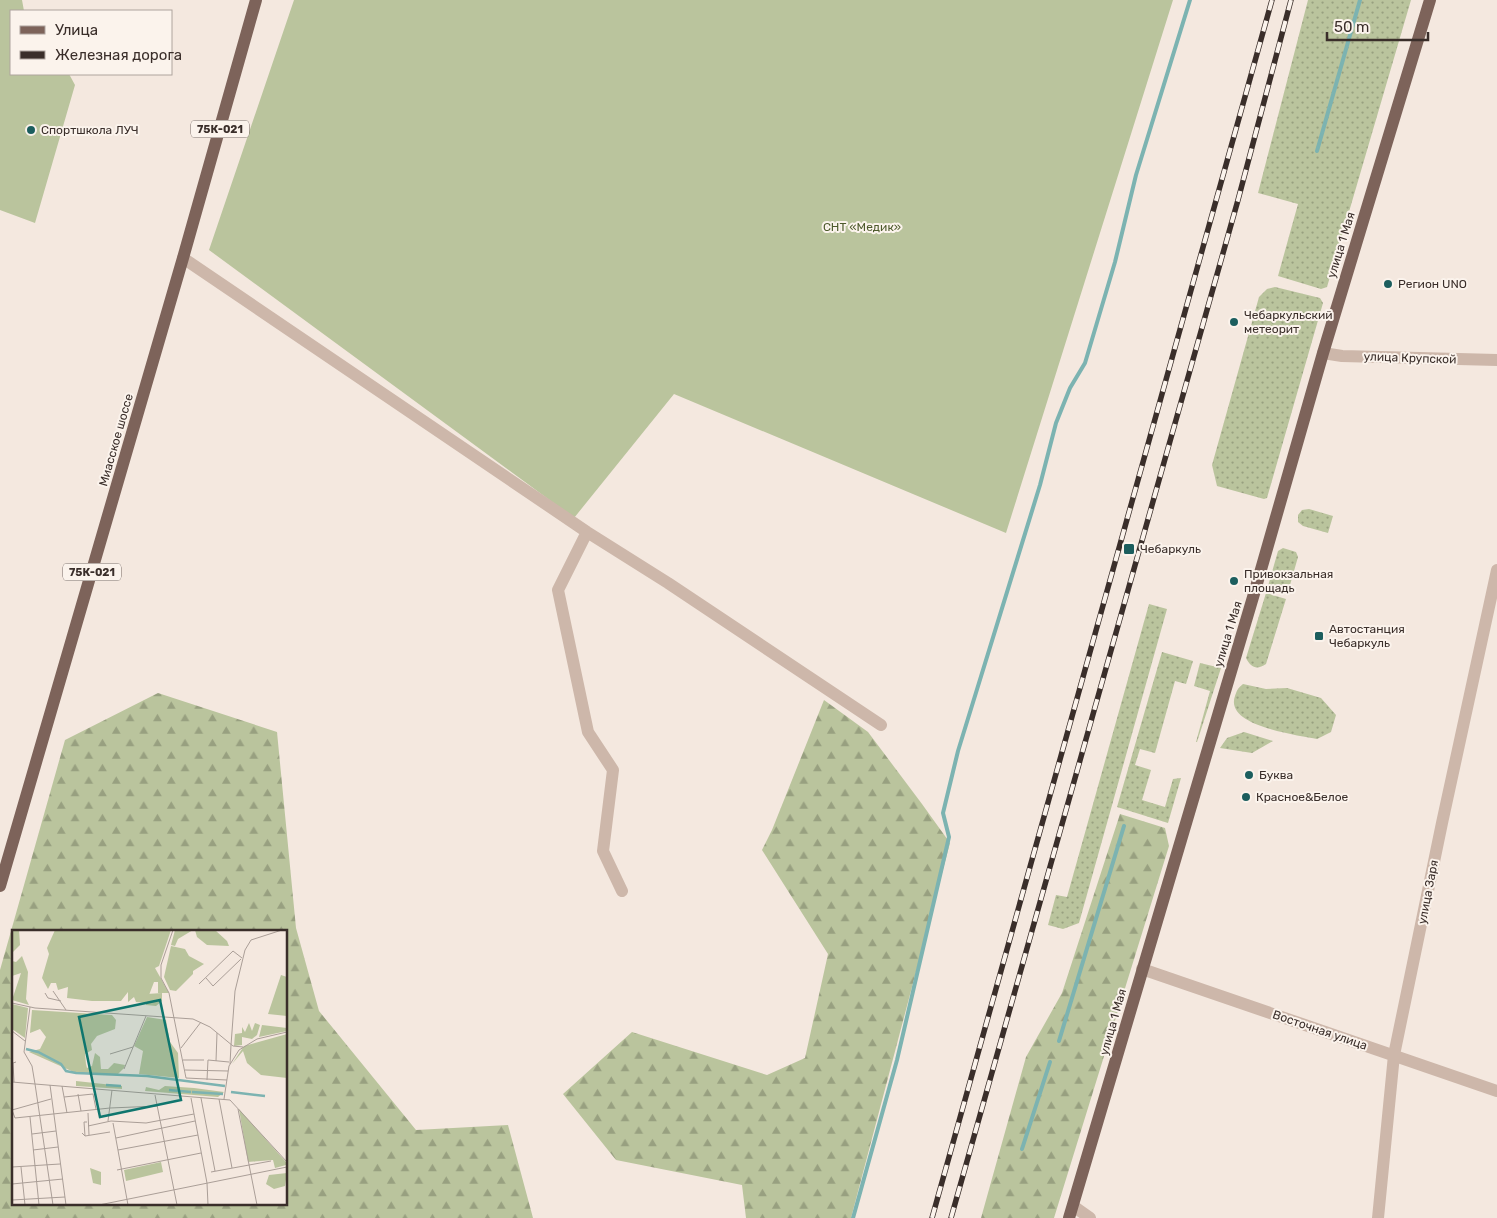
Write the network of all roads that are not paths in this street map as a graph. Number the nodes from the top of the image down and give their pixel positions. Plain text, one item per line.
1 (256, 0) edge
2 (1430, 0) edge
3 (183, 258) junction
4 (1323, 353) junction
5 (1497, 360) edge
6 (587, 532) junction
7 (1497, 570) edge
8 (881, 725) dead end
9 (0, 886) edge
10 (622, 891) dead end
11 (1142, 970) junction
12 (1394, 1056) junction
13 (1497, 1091) edge
14 (1071, 1212) edge
15 (1090, 1218) edge
16 (1378, 1218) edge

1 - 3 main road, Миасское шоссе / 75К-021
2 - 4 main road, улица 1 Мая
3 - 6 street
3 - 9 main road, Миасское шоссе / 75К-021
4 - 5 street, улица Крупской
4 - 11 main road, улица 1 Мая
6 - 8 street
6 - 10 street
7 - 12 street, улица Заря
11 - 12 street, Восточная улица
11 - 14 main road, улица 1 Мая
12 - 13 street, Восточная улица
12 - 16 street, улица Заря
14 - 15 street

